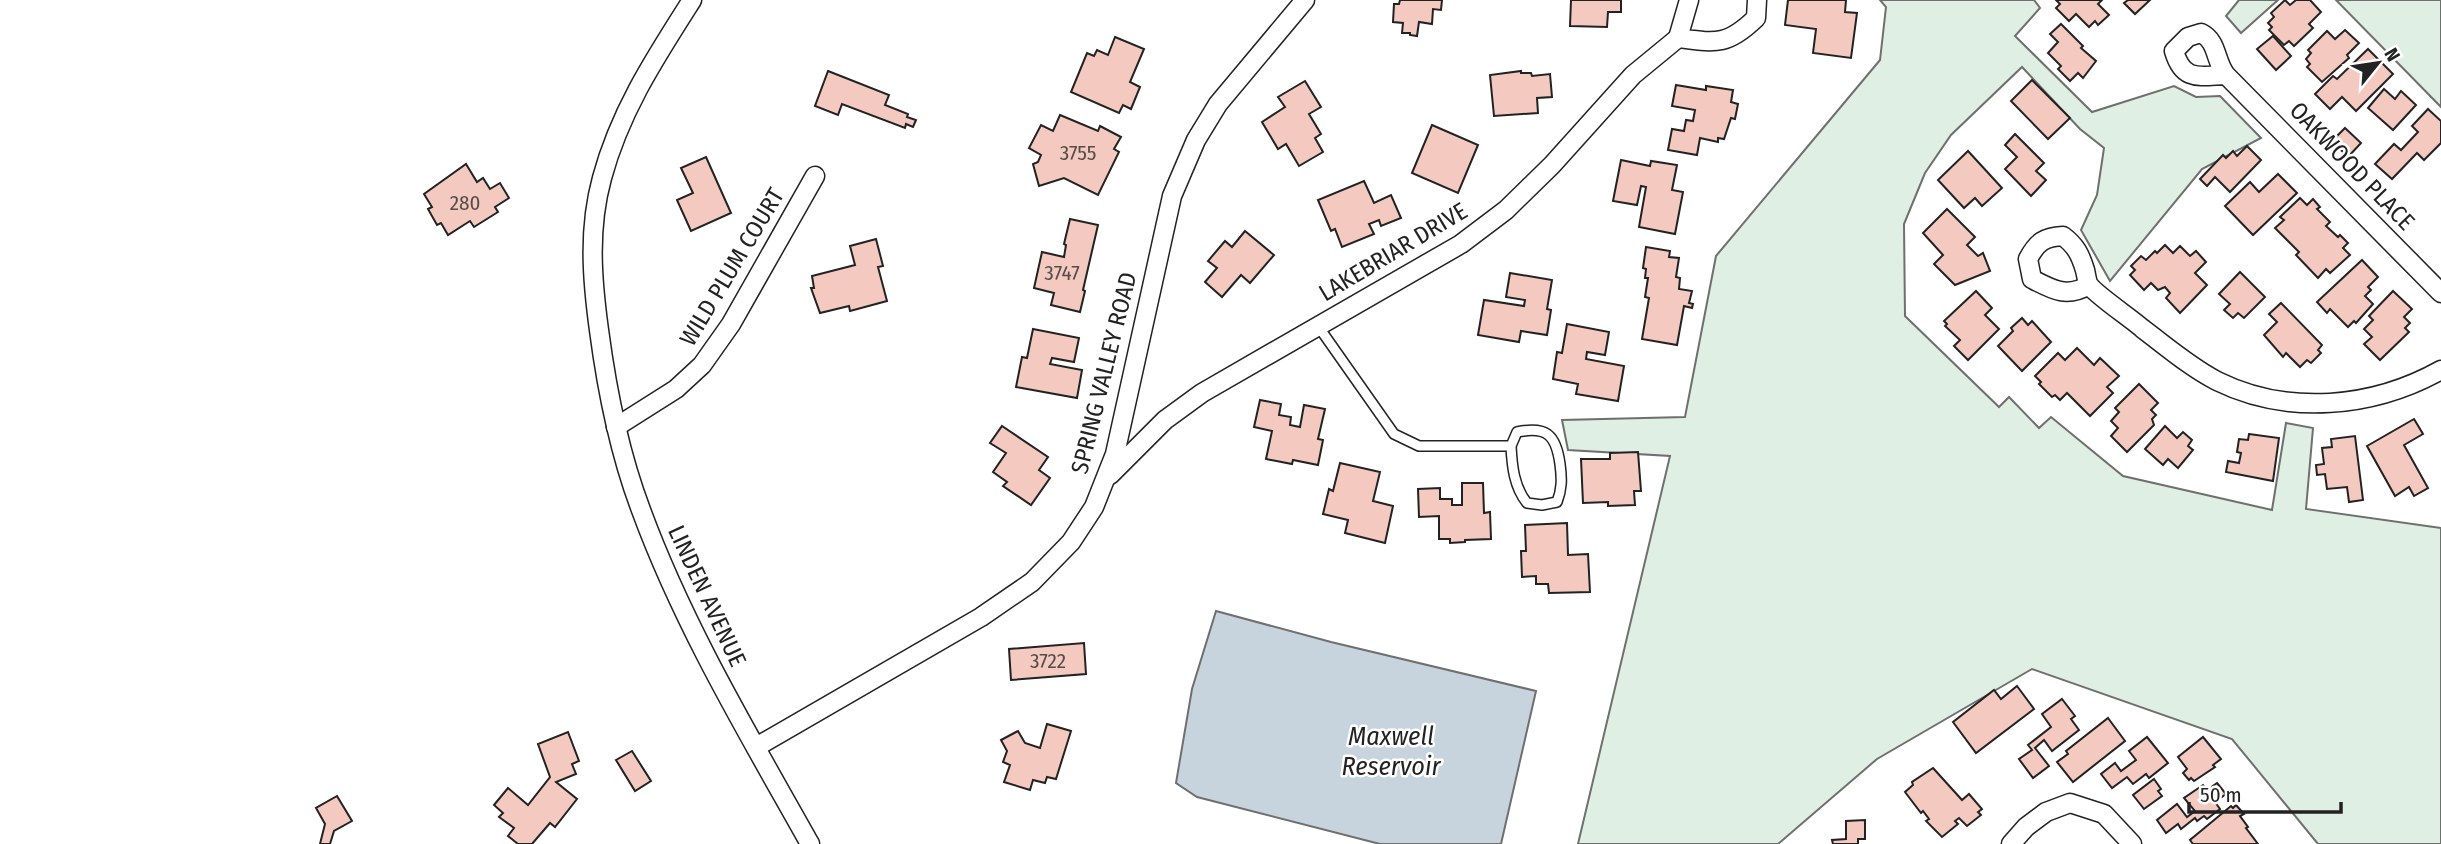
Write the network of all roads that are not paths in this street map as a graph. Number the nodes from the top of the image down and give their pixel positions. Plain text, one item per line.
1 (692, 0) edge
2 (1305, 0) edge
3 (1689, 0) edge
4 (1757, 0) edge
5 (1678, 37) junction
6 (2227, 75) dead end
7 (815, 176) dead end
8 (2089, 285) dead end
9 (2441, 293) edge
10 (1318, 326) junction
11 (2441, 370) edge
12 (616, 427) junction
13 (1511, 446) junction
14 (1107, 478) junction
15 (756, 747) junction
16 (810, 844) edge
17 (2011, 844) edge
18 (2132, 844) edge

1 - 12 street, LINDEN AVENUE
2 - 14 street, SPRING VALLEY ROAD
3 - 5 street
4 - 5 street
5 - 10 street, LAKEBRIAR DRIVE
6 - 9 street, OAKWOOD PLACE
7 - 12 street, WILD PLUM COURT
8 - 11 street
10 - 13 lane
10 - 14 street, LAKEBRIAR DRIVE
12 - 15 street, LINDEN AVENUE
13 - 13 lane
14 - 15 street, SPRING VALLEY ROAD
15 - 16 street, LINDEN AVENUE
17 - 18 street

